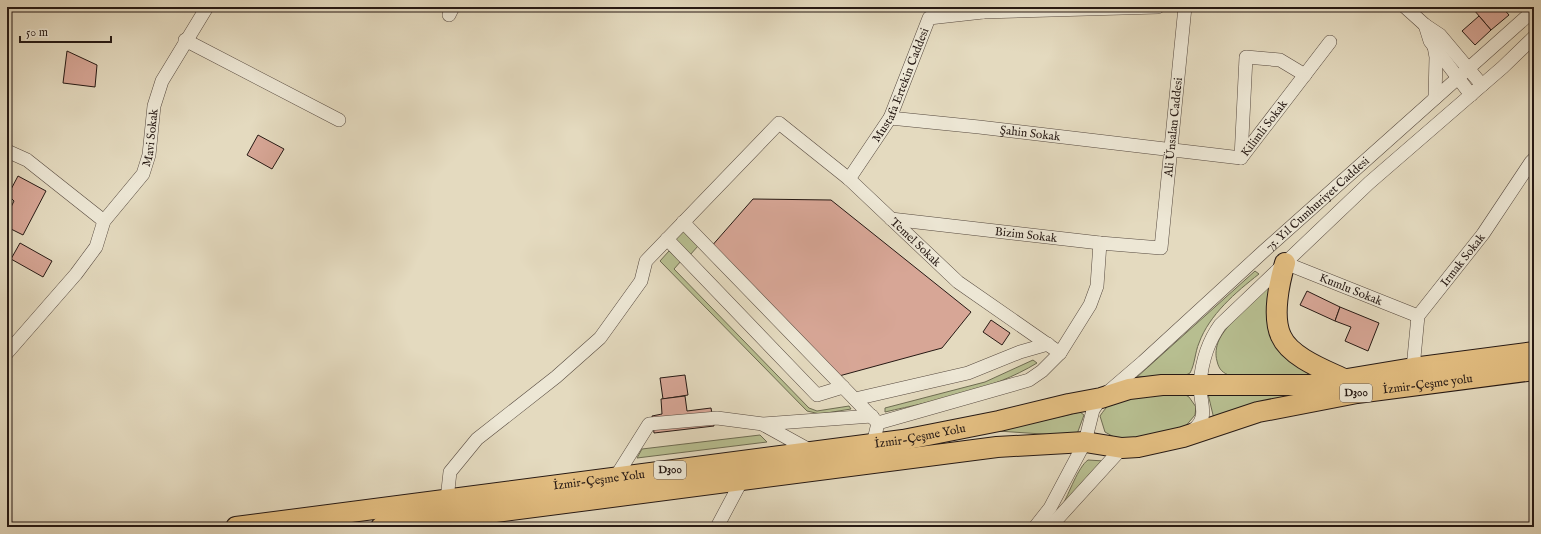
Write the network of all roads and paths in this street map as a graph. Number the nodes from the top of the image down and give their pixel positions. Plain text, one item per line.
1 (207, 7) edge
2 (1158, 7) edge
3 (1185, 7) edge
4 (1405, 7) edge
5 (983, 10) edge
6 (1534, 10) edge
7 (1425, 25) junction
8 (1534, 37) edge
9 (185, 40) junction
10 (1330, 42) dead end
11 (1434, 46) junction
12 (1462, 73) junction
13 (1305, 75) junction
14 (1482, 85) junction
15 (1471, 95) junction
16 (1435, 98) junction
17 (890, 118) junction
18 (339, 120) dead end
19 (1170, 150) junction
20 (7, 151) edge
21 (1241, 158) junction
22 (1534, 160) edge
23 (849, 179) junction
24 (891, 219) junction
25 (104, 221) junction
26 (682, 224) junction
27 (667, 239) junction
28 (1100, 243) junction
29 (1161, 248) joint
30 (1284, 263) junction
31 (1418, 316) junction
32 (1048, 344) junction
33 (1534, 352) edge
34 (7, 353) edge
35 (1060, 353) junction
36 (1412, 368) junction
37 (1534, 370) edge
38 (1344, 379) junction
39 (1200, 385) junction
40 (840, 387) junction
41 (1101, 398) junction
42 (855, 399) junction
43 (875, 420) junction
44 (763, 424) junction
45 (1183, 437) junction
46 (1085, 442) junction
47 (873, 444) junction
48 (1048, 444) junction
49 (1122, 448) junction
50 (813, 452) junction
51 (1071, 470) junction
52 (615, 478) junction
53 (742, 480) junction
54 (447, 499) junction
55 (236, 527) edge
56 (380, 527) edge
57 (717, 527) edge
58 (1036, 527) edge
59 (1050, 527) edge

1 - 9 street, Mavi Sokak
2 - 5 street
3 - 19 street, Ali Ünsalan Caddesi
4 - 7 street
5 - 17 street, Mustafa Ertekin Caddesi
6 - 12 street, 75. Yıl Cumhuriyet Caddesi
7 - 11 street
7 - 12 street
8 - 14 street, 75. Yıl Cumhuriyet Caddesi
9 - 18 street
9 - 25 street, Mavi Sokak
10 - 13 street, Kilimli Sokak
11 - 12 street
11 - 16 street
12 - 14 street
12 - 15 street
12 - 16 street, 75. Yıl Cumhuriyet Caddesi
13 - 21 street, Kilimli Sokak
13 - 21 street
14 - 15 street, 75. Yıl Cumhuriyet Caddesi
15 - 30 street, 75. Yıl Cumhuriyet Caddesi
16 - 41 street, 75. Yıl Cumhuriyet Caddesi
17 - 19 street, Şahin Sokak
17 - 23 street, Mustafa Ertekin Caddesi
19 - 21 street, Kilimli Sokak
19 - 29 street, Ali Ünsalan Caddesi
20 - 25 street
22 - 31 street, Irmak Sokak
23 - 24 street, Temel Sokak
23 - 26 street, Temel Sokak
24 - 28 street, Bizim Sokak
24 - 32 street, Temel Sokak
25 - 34 street, Mavi Sokak
26 - 27 street
26 - 40 street
27 - 40 street
27 - 54 street
28 - 29 street, Bizim Sokak
28 - 35 street
30 - 31 street, Kumlu Sokak
30 - 38 highway
30 - 39 street, 75. Yıl Cumhuriyet Caddesi
31 - 36 street
32 - 35 street, Temel Sokak
32 - 42 street
33 - 36 highway, İzmir-Çeşme yolu / D300
35 - 43 street
36 - 38 highway, İzmir-Çeşme yolu / D300
37 - 45 highway, İzmir-Çeşme yolu / D300
38 - 39 highway, İzmir-Çeşme yolu / D300
39 - 41 highway, D300
39 - 45 street, 75. Yıl Cumhuriyet Caddesi
40 - 42 street
41 - 46 street
41 - 47 highway, İzmir-Çeşme Yolu / D300
42 - 43 street
43 - 44 street
43 - 47 street
44 - 50 street
44 - 52 street
45 - 49 highway, D300
46 - 48 highway, İzmir-Çeşme Yolu / D300
46 - 49 highway, D300
46 - 51 street
47 - 50 highway, İzmir-Çeşme Yolu / D300
48 - 51 street
48 - 53 highway, İzmir-Çeşme Yolu / D300
49 - 59 street
50 - 52 highway, İzmir-Çeşme Yolu / D300
51 - 58 street
52 - 54 highway, İzmir-Çeşme Yolu / D300
53 - 56 highway, İzmir-Çeşme Yolu / D300
53 - 57 street
54 - 55 highway, İzmir-Çeşme Yolu / D300

